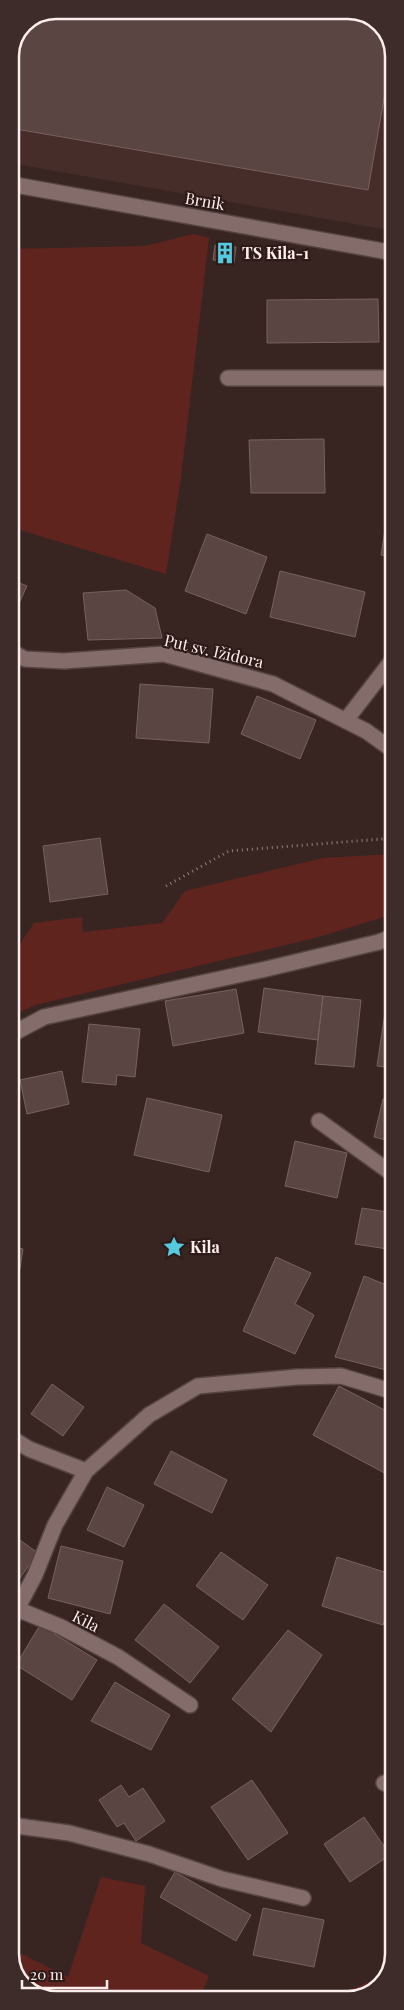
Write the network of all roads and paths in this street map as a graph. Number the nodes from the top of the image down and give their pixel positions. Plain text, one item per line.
1 (19, 186) edge
2 (385, 251) edge
3 (228, 378) dead end
4 (385, 378) edge
5 (19, 656) edge
6 (385, 670) edge
7 (346, 720) junction
8 (385, 744) edge
9 (385, 839) edge
10 (166, 886) dead end
11 (385, 940) edge
12 (19, 1030) edge
13 (320, 1121) dead end
14 (385, 1168) edge
15 (385, 1389) edge
16 (19, 1443) edge
17 (86, 1471) junction
18 (19, 1604) edge
19 (19, 1609) edge
20 (190, 1705) dead end
21 (19, 1826) edge
22 (303, 1898) dead end

1 - 2 street, Brnik
3 - 4 street
5 - 7 street, Put sv. Ižidora
6 - 7 street
7 - 8 street, Put sv. Ižidora
9 - 10 path
11 - 12 street
13 - 14 street
15 - 17 street
16 - 17 street
17 - 18 street
19 - 20 street, Kila
21 - 22 street

